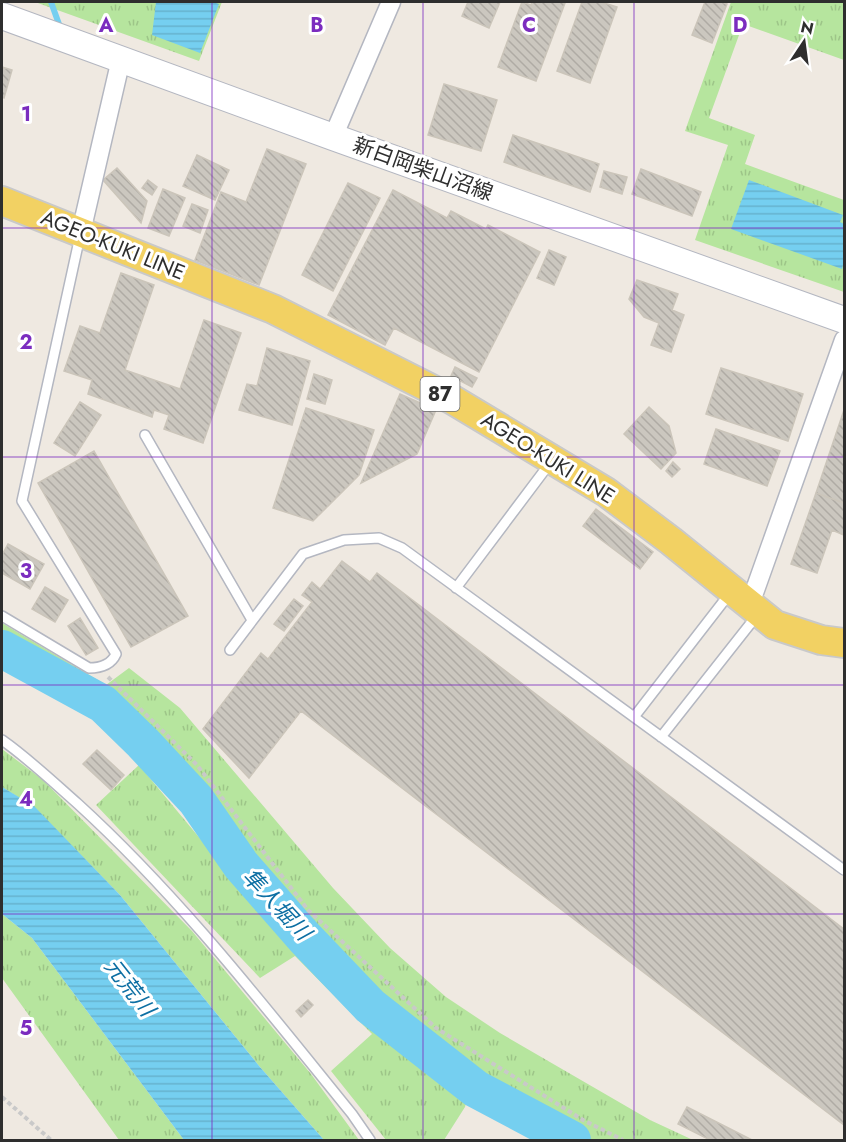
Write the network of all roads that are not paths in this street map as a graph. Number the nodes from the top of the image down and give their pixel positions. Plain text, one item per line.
1 (391, 2) edge
2 (2, 16) edge
3 (121, 59) junction
4 (333, 137) junction
5 (2, 201) edge
6 (81, 232) junction
7 (844, 320) edge
8 (844, 340) edge
9 (144, 435) dead end
10 (553, 459) junction
11 (456, 588) junction
12 (747, 602) junction
13 (2, 616) edge
14 (252, 620) junction
15 (844, 643) edge
16 (230, 650) dead end
17 (634, 717) junction
18 (661, 737) junction
19 (2, 740) edge
20 (844, 870) edge
21 (370, 1140) edge

1 - 4 street
2 - 3 street, 新白岡柴山沼線
3 - 4 street, 新白岡柴山沼線
3 - 6 street
4 - 7 street, 新白岡柴山沼線
5 - 6 main road, AGEO-KUKI LINE / 87
6 - 10 main road, AGEO-KUKI LINE / 87
6 - 13 lane
8 - 12 street
9 - 14 lane
10 - 11 lane
10 - 12 main road, AGEO-KUKI LINE / 87
11 - 14 lane
11 - 17 lane
12 - 15 main road, AGEO-KUKI LINE / 87
12 - 17 lane
12 - 18 lane
14 - 16 lane
17 - 18 lane
18 - 20 lane
19 - 21 lane

